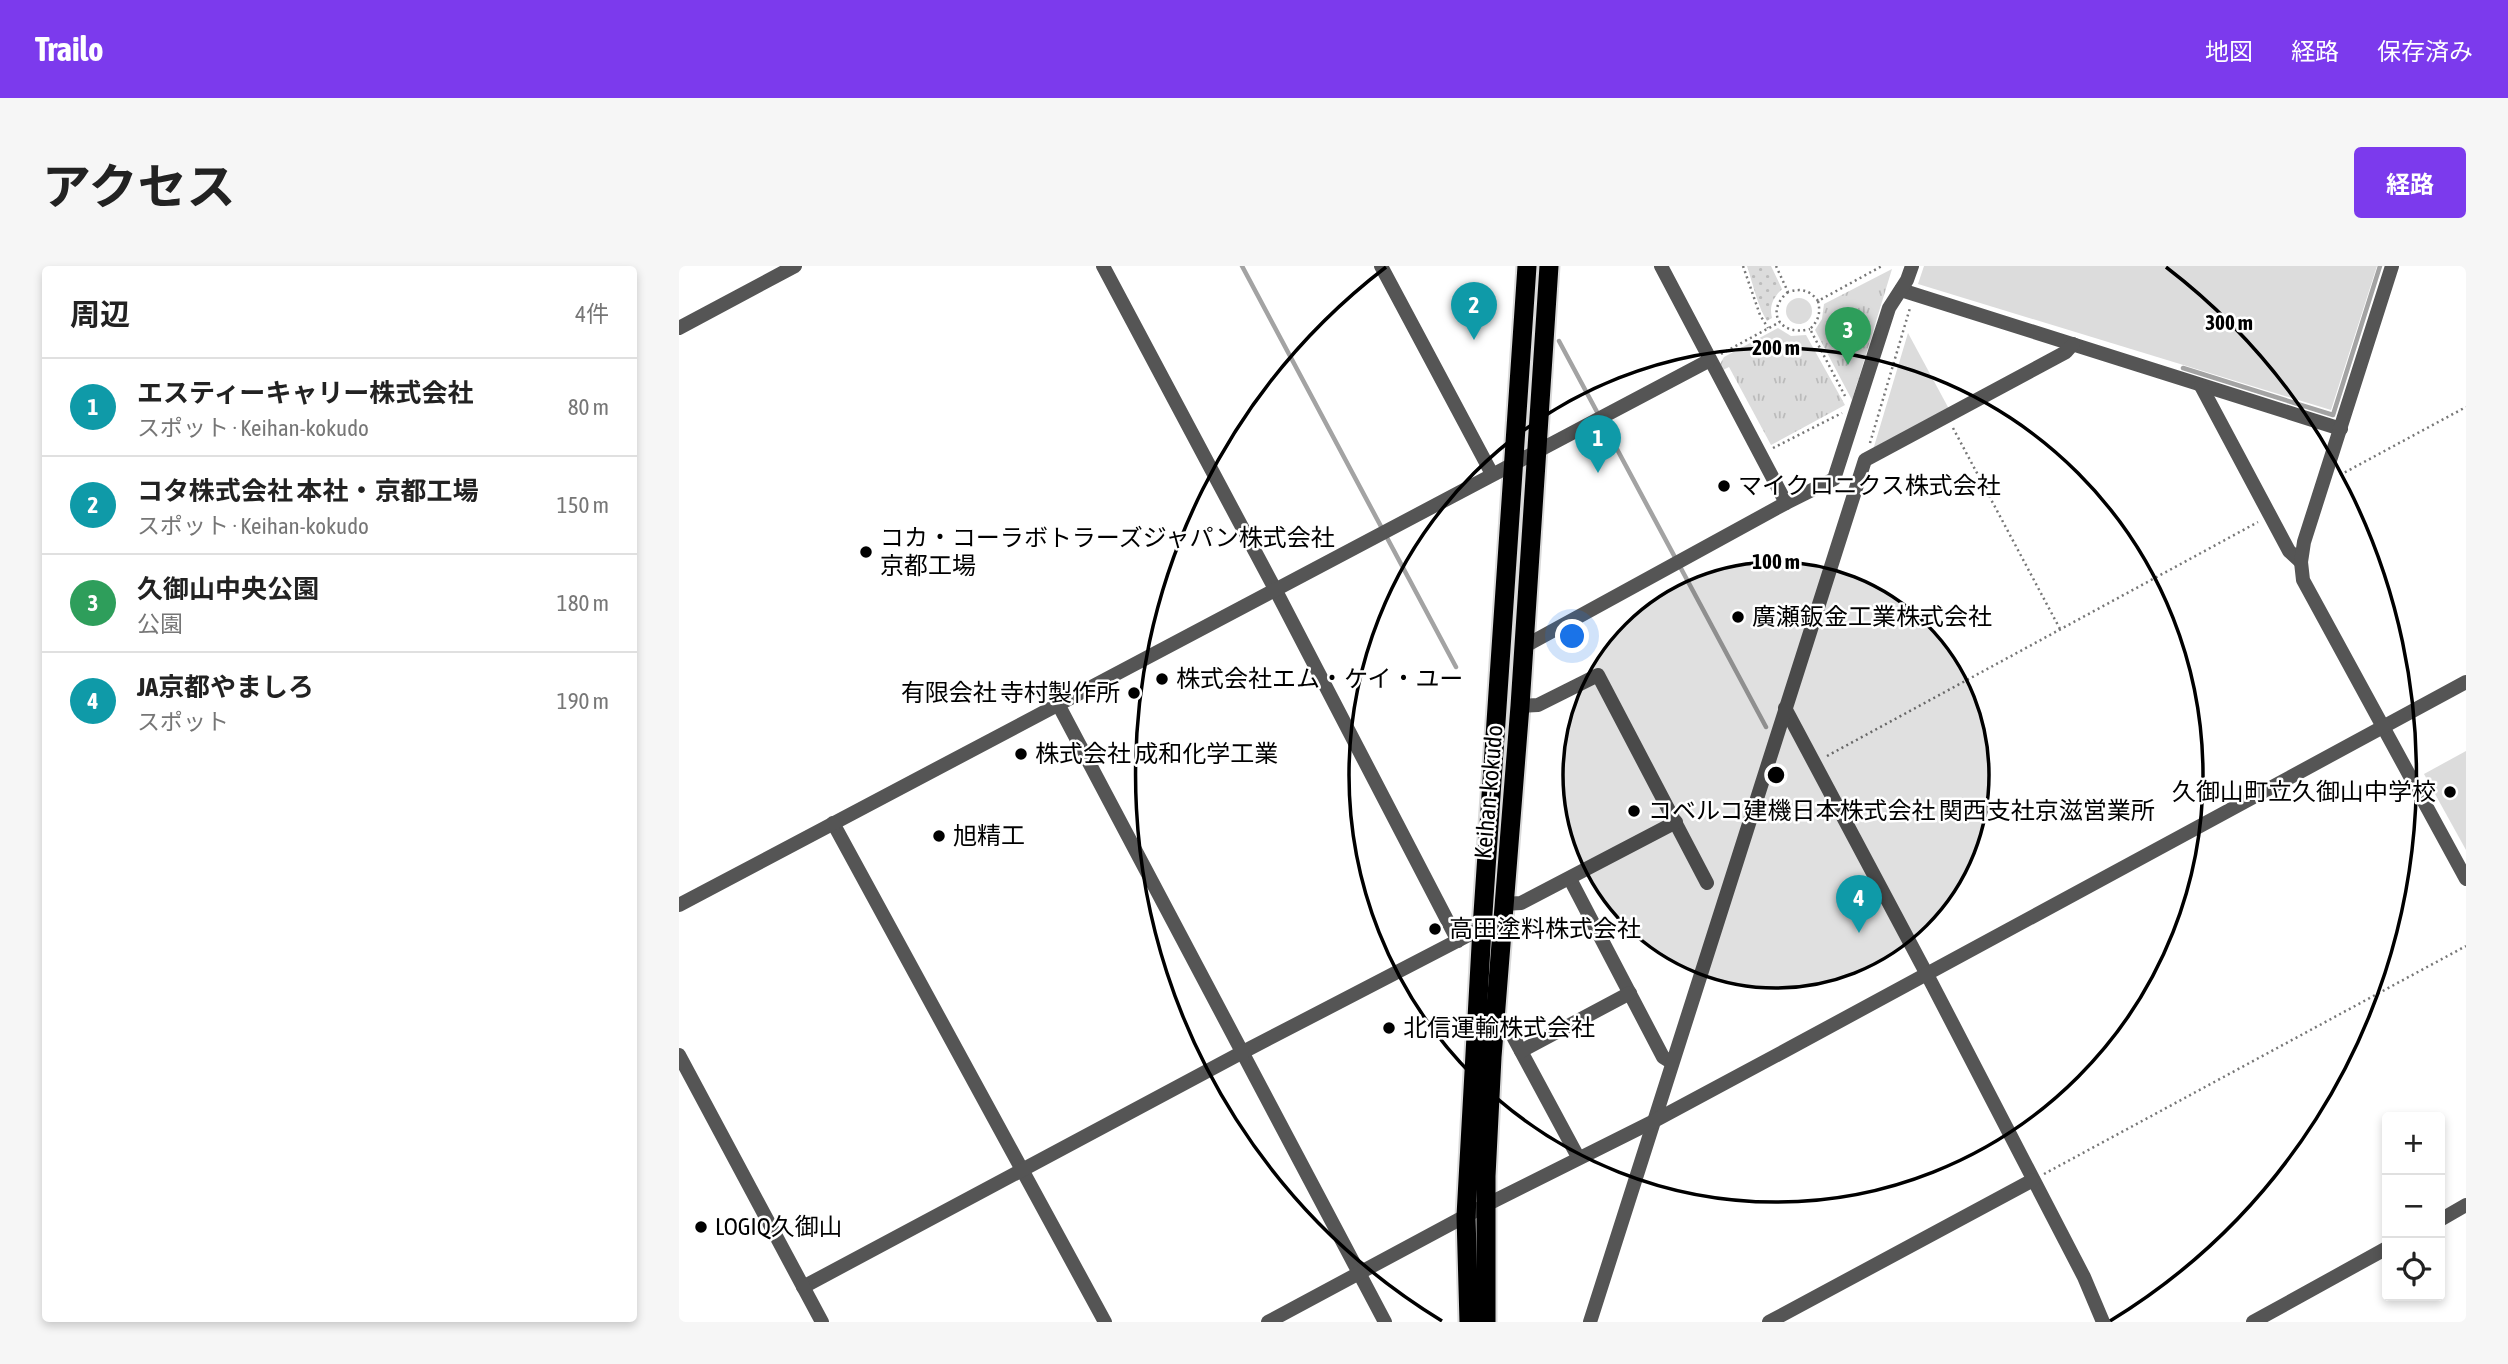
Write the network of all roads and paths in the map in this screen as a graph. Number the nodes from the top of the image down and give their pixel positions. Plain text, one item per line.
1 (795, 266) edge
2 (1103, 266) edge
3 (1381, 266) edge
4 (1527, 266) edge
5 (1549, 266) edge
6 (1661, 266) edge
7 (1743, 266) edge
8 (1776, 266) edge
9 (1873, 266) edge
10 (1912, 266) edge
11 (2392, 266) edge
12 (1880, 267) edge
13 (1788, 292) junction
14 (1907, 293) junction
15 (1818, 301) junction
16 (1780, 322) junction
17 (679, 328) edge
18 (1768, 328) junction
19 (1809, 329) junction
20 (2073, 344) junction
21 (1710, 360) junction
22 (2201, 386) junction
23 (1846, 396) dead end
24 (2466, 407) edge
25 (1851, 408) dead end
26 (1947, 416) junction
27 (2341, 429) junction
28 (1537, 450) junction
29 (1761, 455) junction
30 (1865, 460) junction
31 (1514, 463) junction
32 (1492, 474) junction
33 (2328, 480) junction
34 (1786, 503) junction
35 (2270, 516) junction
36 (2301, 562) junction
37 (1275, 589) junction
38 (2060, 629) junction
39 (1523, 648) junction
40 (2466, 682) edge
41 (1058, 704) junction
42 (1520, 706) junction
43 (1785, 708) junction
44 (2384, 726) junction
45 (1814, 763) junction
46 (1676, 822) junction
47 (832, 823) junction
48 (1570, 879) junction
49 (2466, 879) edge
50 (1707, 883) dead end
51 (1504, 904) junction
52 (679, 905) edge
53 (1482, 928) junction
54 (1458, 941) junction
55 (2466, 946) edge
56 (1927, 974) junction
57 (1630, 993) junction
58 (1494, 1026) junction
59 (1521, 1051) junction
60 (1241, 1053) junction
61 (679, 1055) edge
62 (1671, 1062) junction
63 (1654, 1121) junction
64 (1578, 1157) junction
65 (1022, 1170) junction
66 (2033, 1180) junction
67 (1486, 1205) junction
68 (2466, 1205) edge
69 (1466, 1216) junction
70 (2445, 1217) edge
71 (2382, 1251) edge
72 (1359, 1273) junction
73 (803, 1287) junction
74 (822, 1322) edge
75 (1105, 1322) edge
76 (1268, 1322) edge
77 (1385, 1322) edge
78 (1469, 1322) edge
79 (1486, 1322) edge
80 (1590, 1322) edge
81 (1769, 1322) edge
82 (2103, 1322) edge
83 (2253, 1322) edge

1 - 17 street
2 - 37 street
3 - 32 street
4 - 31 highway, Keihan-kokudo
5 - 28 highway, Keihan-kokudo
6 - 21 street
7 - 18 path
8 - 13 path
9 - 12 path
10 - 14 street
11 - 27 street
12 - 15 path
13 - 15 path
13 - 16 path
14 - 20 street
14 - 30 path
14 - 34 street
15 - 19 path
16 - 18 path
16 - 19 path
18 - 21 path
19 - 23 path
20 - 22 street
20 - 26 street
21 - 28 street
21 - 29 street
22 - 27 street
22 - 35 street
24 - 33 path
25 - 29 path
26 - 30 street
26 - 38 path
27 - 33 street
28 - 31 street
28 - 39 highway, Keihan-kokudo
29 - 34 street
30 - 43 street
31 - 32 street
31 - 53 highway, Keihan-kokudo
32 - 37 street
33 - 36 street
34 - 39 street
35 - 36 street
35 - 38 path
36 - 44 street
37 - 41 street
37 - 54 street
38 - 45 path
39 - 42 highway, Keihan-kokudo
40 - 44 street
41 - 47 street
41 - 60 street
42 - 46 street
42 - 51 highway, Keihan-kokudo
43 - 45 street
43 - 62 street
44 - 49 street
44 - 56 street
45 - 56 street
46 - 48 street
46 - 50 street
47 - 52 street
47 - 65 street
48 - 51 street
48 - 57 street
51 - 58 highway, Keihan-kokudo
53 - 54 street
53 - 69 highway, Keihan-kokudo
54 - 60 street
55 - 66 path
56 - 63 street
56 - 66 street
57 - 59 street
57 - 62 street
58 - 59 street
58 - 67 highway, Keihan-kokudo
59 - 64 street
60 - 65 street
60 - 72 street
61 - 73 street
62 - 63 street
63 - 64 street
63 - 80 street
64 - 67 street
65 - 73 street
65 - 75 street
66 - 81 street
66 - 82 street
67 - 69 street
67 - 79 highway, Keihan-kokudo
68 - 70 street
69 - 72 street
69 - 78 highway, Keihan-kokudo
71 - 83 street
72 - 76 street
72 - 77 street
73 - 74 street

